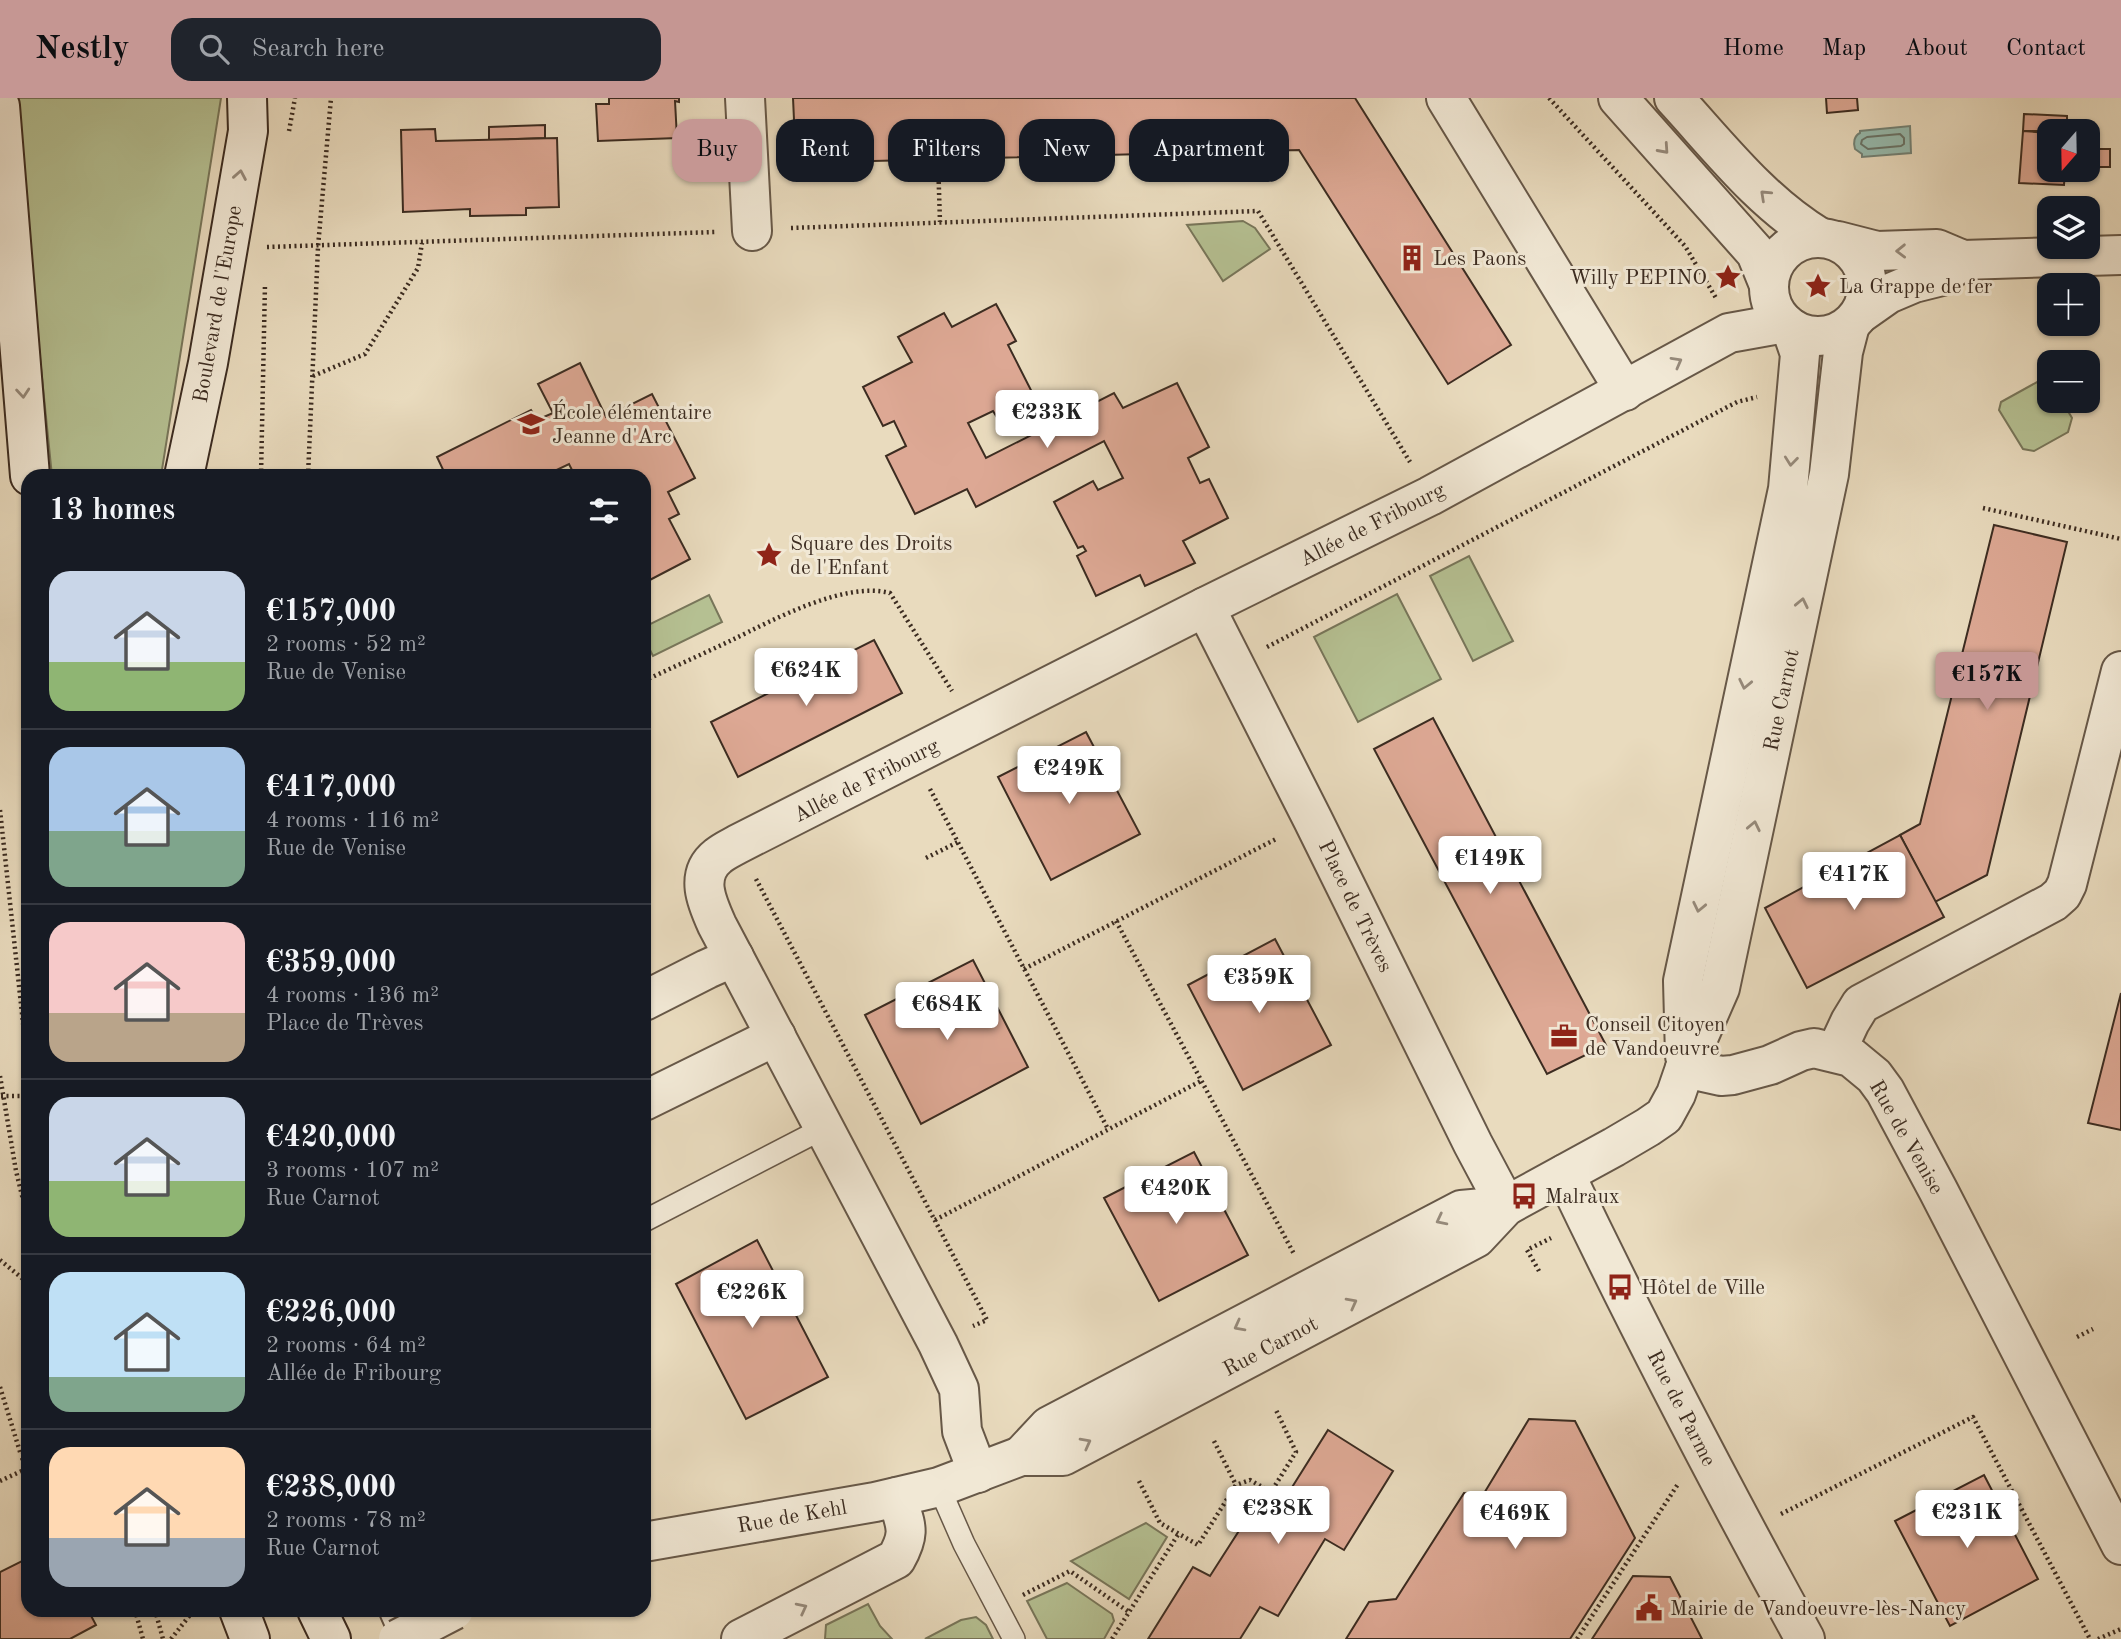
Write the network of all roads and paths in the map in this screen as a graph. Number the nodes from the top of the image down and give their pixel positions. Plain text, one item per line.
1 (295, 98) edge
2 (331, 98) edge
3 (745, 98) edge
4 (1446, 98) edge
5 (1549, 98) edge
6 (1618, 98) edge
7 (1674, 98) edge
8 (0, 106) edge
9 (253, 109) edge
10 (287, 142) dead end
11 (939, 182) edge
12 (940, 222) junction
13 (752, 231) junction
14 (270, 234) dead end
15 (1828, 239) junction
16 (422, 243) junction
17 (267, 247) junction
18 (318, 247) junction
19 (2121, 255) edge
20 (266, 260) dead end
21 (1963, 260) junction
22 (265, 272) dead end
23 (1769, 285) junction
24 (1856, 319) junction
25 (1788, 325) junction
26 (1729, 333) junction
27 (313, 376) junction
28 (1625, 391) junction
29 (1798, 394) junction
30 (29, 469) edge
31 (185, 469) edge
32 (261, 469) edge
33 (308, 469) edge
34 (1430, 496) junction
35 (1983, 508) dead end
36 (2121, 539) edge
37 (1205, 607) junction
38 (1234, 664) junction
39 (2121, 671) edge
40 (651, 678) edge
41 (971, 727) junction
42 (929, 786) dead end
43 (0, 810) edge
44 (1313, 820) junction
45 (958, 842) junction
46 (738, 844) junction
47 (926, 858) dead end
48 (1116, 921) junction
49 (734, 957) junction
50 (1024, 969) junction
51 (651, 997) edge
52 (21, 1004) edge
53 (776, 1035) junction
54 (1836, 1052) junction
55 (1685, 1068) junction
56 (0, 1076) edge
57 (1201, 1080) junction
58 (0, 1082) edge
59 (1, 1096) edge
60 (21, 1096) edge
61 (651, 1098) edge
62 (824, 1128) junction
63 (1108, 1129) junction
64 (1565, 1174) junction
65 (21, 1191) edge
66 (1506, 1206) junction
67 (651, 1217) edge
68 (934, 1220) junction
69 (0, 1260) edge
70 (21, 1277) edge
71 (1312, 1288) junction
72 (2093, 1329) dead end
73 (2077, 1337) dead end
74 (938, 1344) junction
75 (0, 1387) edge
76 (1275, 1408) dead end
77 (1214, 1441) dead end
78 (21, 1452) edge
79 (1021, 1456) junction
80 (1706, 1457) junction
81 (21, 1471) edge
82 (978, 1472) junction
83 (0, 1481) edge
84 (1139, 1481) dead end
85 (1237, 1486) junction
86 (939, 1487) junction
87 (897, 1497) junction
88 (1777, 1516) dead end
89 (1179, 1533) junction
90 (651, 1541) edge
91 (2121, 1545) edge
92 (998, 1608) junction
93 (1129, 1612) junction
94 (137, 1617) edge
95 (157, 1617) edge
96 (189, 1617) edge
97 (242, 1617) edge
98 (320, 1617) edge
99 (402, 1617) edge
100 (440, 1617) edge
101 (2121, 1629) edge
102 (142, 1639) edge
103 (163, 1639) edge
104 (172, 1639) edge
105 (250, 1639) edge
106 (331, 1639) edge
107 (398, 1639) edge
108 (412, 1639) edge
109 (741, 1639) edge
110 (1014, 1639) edge
111 (1112, 1639) edge
112 (1577, 1639) edge
113 (1805, 1639) edge
114 (2090, 1639) edge
115 (2098, 1639) edge

1 - 10 path
2 - 18 path
3 - 13 street
4 - 28 street
5 - 26 path
6 -> 23 street
15 -> 7 street
8 -> 30 street
31 -> 9 street, Boulevard de l'Europe
11 - 12 path
12 - 13 path
12 - 34 path
13 - 16 path
14 - 17 path
21 -> 15 street
15 - 23 street
15 - 24 street
16 - 18 path
16 - 27 path
17 - 18 path
17 - 20 path
18 - 27 path
19 - 21 street
21 - 24 street
22 - 32 path
23 - 25 street
24 - 25 street
55 -> 24 street, Rue Carnot
25 - 26 street, Allée de Fribourg
25 - 29 street, Rue Carnot
28 -> 26 street, Allée de Fribourg
27 - 33 path
28 - 34 street, Allée de Fribourg
29 - 38 path
29 -> 55 street, Rue Carnot
34 - 37 street, Allée de Fribourg
35 - 36 path
37 - 38 street, Place de Trèves
37 - 41 street, Allée de Fribourg
38 - 44 street, Place de Trèves
39 - 54 street
40 - 41 path
41 - 46 street, Allée de Fribourg
42 - 45 path
43 - 52 path
44 - 48 path
44 - 66 street, Place de Trèves
45 - 47 path
45 - 50 path
46 - 49 street, Allée de Fribourg
46 - 68 path
48 - 50 path
48 - 57 path
49 - 51 street
49 - 53 street, Allée de Fribourg
50 - 63 path
53 - 61 street
53 - 62 street, Allée de Fribourg
54 - 55 street
54 - 91 street, Rue de Venise
55 - 64 street, Rue Carnot
56 - 58 path
57 - 63 path
57 - 71 path
58 - 59 path
59 - 60 path
59 - 65 path
62 - 67 lane
62 - 74 street, Allée de Fribourg
63 - 68 path
64 - 66 street, Rue Carnot
64 - 80 street, Rue de Parme
66 -> 71 street, Rue Carnot
79 -> 66 street, Rue Carnot
68 - 74 path
69 - 70 path
71 -> 79 street, Rue Carnot
72 - 73 path
74 - 82 street, Allée de Fribourg
75 - 78 path
76 - 85 path
77 - 85 path
79 - 82 street, Rue Carnot
80 - 112 path
80 - 113 street, Rue de Parme
81 - 83 path
82 - 86 street, Rue Carnot
84 - 89 path
85 - 89 path
86 - 87 street, Rue de Kehl
86 - 92 lane
87 - 90 street, Rue de Kehl
109 -> 87 street
88 - 114 path
89 - 93 path
92 - 93 path
92 - 110 lane
93 - 111 path
94 - 102 path
95 - 103 path
96 - 104 path
97 - 105 street
98 - 106 street
99 - 108 street
100 - 107 street, bridge
101 - 115 path

